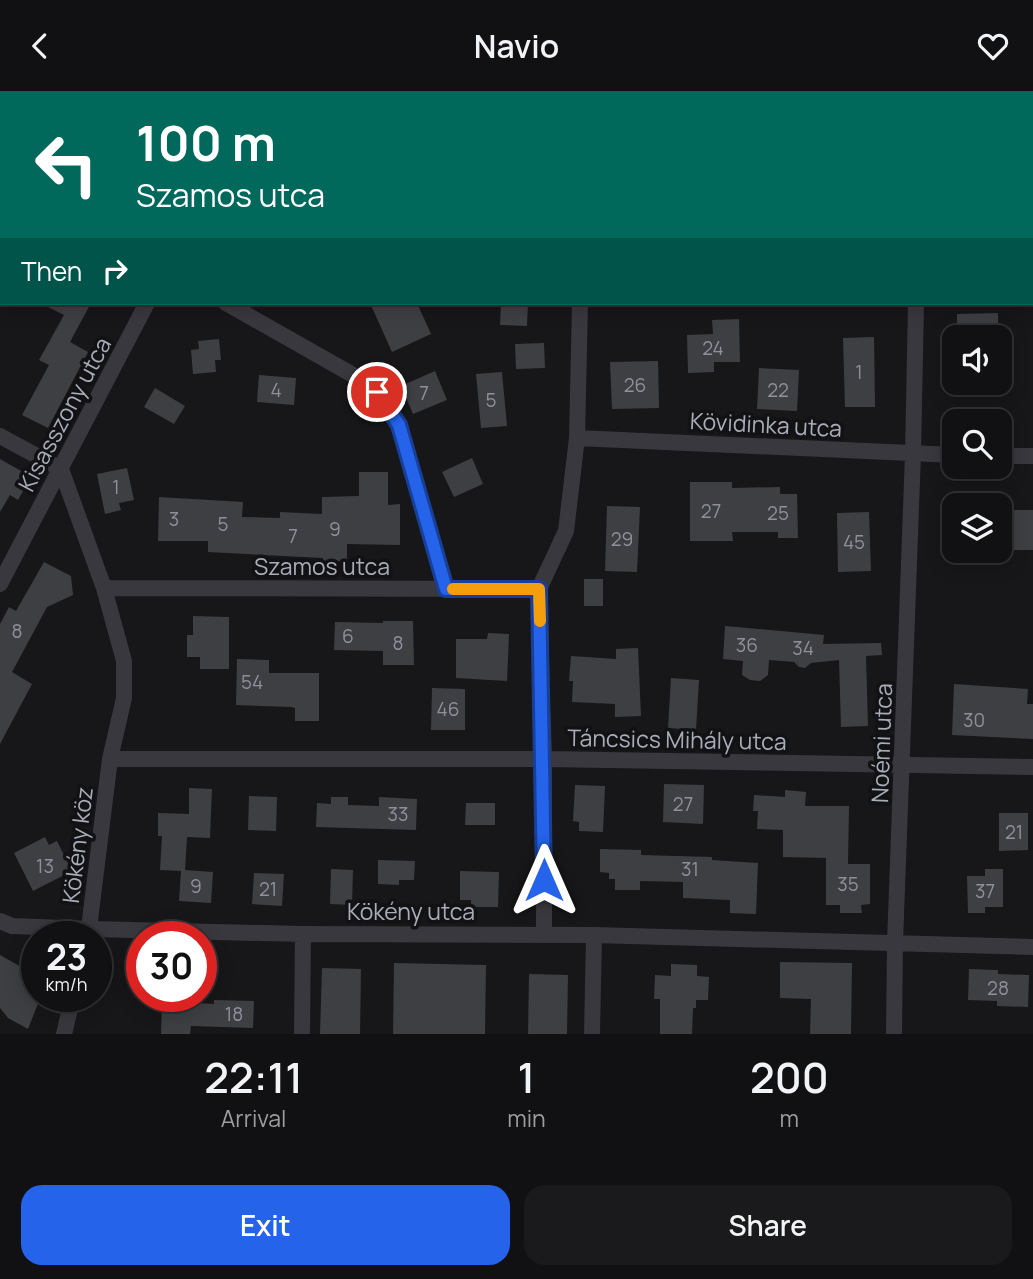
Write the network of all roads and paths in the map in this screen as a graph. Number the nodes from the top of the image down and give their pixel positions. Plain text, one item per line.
1 (147, 305) edge
2 (230, 305) edge
3 (580, 305) edge
4 (915, 305) edge
5 (0, 436) edge
6 (577, 438) junction
7 (913, 454) junction
8 (942, 455) edge
9 (1012, 456) edge
10 (1033, 456) edge
11 (61, 469) junction
12 (0, 584) edge
13 (104, 588) junction
14 (446, 589) junction
15 (539, 589) junction
16 (110, 759) junction
17 (544, 759) junction
18 (903, 765) junction
19 (1033, 767) edge
20 (0, 921) edge
21 (90, 921) edge
22 (21, 927) edge
23 (112, 933) edge
24 (303, 934) junction
25 (544, 935) junction
26 (594, 936) junction
27 (895, 943) junction
28 (1033, 947) edge
29 (69, 1012) edge
30 (64, 1034) edge
31 (302, 1034) edge
32 (592, 1034) edge
33 (894, 1034) edge

1 - 11 street, Kisasszony utca
2 - 14 street
3 - 6 street
4 - 7 street, Noémi utca
5 - 11 street
6 - 7 street, Kövidinka utca
6 - 15 street
7 - 8 street, Kövidinka utca
7 - 18 street, Noémi utca
9 - 10 street
11 - 12 street, Kisasszony utca
11 - 13 street, Kökény köz
13 - 14 street, Szamos utca
13 - 16 street, Kökény köz
14 - 15 street, Szamos utca
15 - 17 street
16 - 17 street, Táncsics Mihály utca
16 - 21 street, Kökény köz
17 - 18 street, Táncsics Mihály utca
17 - 25 street
18 - 19 street, Táncsics Mihály utca
18 - 27 street, Noémi utca
20 - 22 street, Kökény utca
23 - 24 street, Kökény utca
24 - 25 street, Kökény utca
24 - 31 street
25 - 26 street, Kökény utca
26 - 27 street, Kökény utca
26 - 32 street
27 - 28 street, Kökény utca
27 - 33 street, Noémi utca
29 - 30 street

